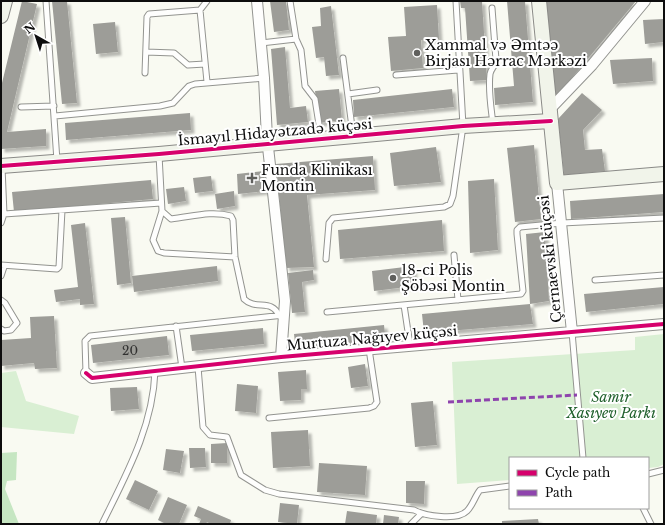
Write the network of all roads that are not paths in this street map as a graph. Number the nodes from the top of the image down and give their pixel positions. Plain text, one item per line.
1 (4, 1) edge
2 (46, 1) edge
3 (207, 1) edge
4 (256, 1) edge
5 (290, 1) edge
6 (456, 1) edge
7 (539, 1) edge
8 (645, 1) edge
9 (492, 8) dead end
10 (200, 10) junction
11 (1, 16) edge
12 (296, 39) junction
13 (261, 43) junction
14 (146, 52) junction
15 (343, 58) dead end
16 (205, 64) junction
17 (458, 70) junction
18 (145, 73) dead end
19 (396, 75) dead end
20 (264, 78) junction
21 (207, 82) junction
22 (376, 90) dead end
23 (348, 94) junction
24 (54, 106) junction
25 (20, 107) dead end
26 (551, 115) junction
27 (55, 116) junction
28 (493, 124) junction
29 (463, 126) junction
30 (353, 136) junction
31 (321, 138) junction
32 (268, 143) junction
33 (159, 154) junction
34 (57, 161) junction
35 (2, 166) edge
36 (664, 174) edge
37 (557, 183) junction
38 (161, 203) junction
39 (62, 210) junction
40 (162, 211) junction
41 (4, 214) junction
42 (664, 218) edge
43 (1, 223) edge
44 (562, 223) junction
45 (454, 255) dead end
46 (235, 257) junction
47 (326, 259) dead end
48 (2, 266) edge
49 (664, 275) edge
50 (1, 276) edge
51 (595, 280) dead end
52 (1, 300) edge
53 (458, 300) junction
54 (404, 305) junction
55 (327, 312) dead end
56 (282, 316) junction
57 (664, 324) edge
58 (176, 326) junction
59 (1, 329) edge
60 (572, 332) junction
61 (410, 345) junction
62 (369, 349) junction
63 (281, 357) junction
64 (198, 367) junction
65 (182, 369) junction
66 (155, 371) junction
67 (86, 373) joint
68 (269, 418) dead end
69 (583, 457) edge
70 (664, 470) edge
71 (649, 474) edge
72 (509, 486) edge
73 (643, 509) edge
74 (420, 514) junction
75 (102, 524) edge
76 (411, 524) edge
77 (651, 524) edge

1 - 11 street
2 - 24 lane
3 - 10 lane
4 - 13 street
5 - 12 lane
6 - 17 lane
7 - 26 street
8 - 26 street
9 - 28 lane
10 - 14 lane
10 - 16 lane
12 - 13 lane
12 - 31 lane
13 - 20 street
14 - 16 lane
14 - 18 lane
15 - 23 lane
16 - 21 lane
17 - 19 lane
17 - 29 lane
20 - 21 lane
20 - 32 street
21 - 27 lane
22 - 23 lane
23 - 30 lane
24 - 25 lane
24 - 27 lane
26 - 28 street, İsmayıl Hidayətzadə küçəsi
26 - 37 street
27 - 34 lane
28 - 29 street, İsmayıl Hidayətzadə küçəsi
29 - 30 street, İsmayıl Hidayətzadə küçəsi
29 - 47 lane
30 - 31 street, İsmayıl Hidayətzadə küçəsi
31 - 32 street, İsmayıl Hidayətzadə küçəsi
32 - 33 street, İsmayıl Hidayətzadə küçəsi
32 - 56 street
33 - 34 street, İsmayıl Hidayətzadə küçəsi
33 - 38 lane
34 - 35 street, İsmayıl Hidayətzadə küçəsi
35 - 41 lane
36 - 37 street
37 - 44 street, Çernaevski küçəsi
38 - 39 lane
38 - 40 lane
39 - 41 lane
39 - 48 lane
40 - 46 lane
40 - 46 lane
41 - 43 lane
42 - 44 lane
44 - 53 lane
44 - 60 street, Çernaevski küçəsi
45 - 53 lane
46 - 56 lane
48 - 50 lane
49 - 51 lane
52 - 59 lane
53 - 54 lane
54 - 55 lane
54 - 61 lane
56 - 58 lane
56 - 63 street
57 - 60 street, Murtuza Nağıyev küçəsi
58 - 65 lane
58 - 67 lane
60 - 61 street, Murtuza Nağıyev küçəsi
60 - 69 lane
61 - 62 street, Murtuza Nağıyev küçəsi
62 - 63 street, Murtuza Nağıyev küçəsi
62 - 68 lane
63 - 64 street, Murtuza Nağıyev küçəsi
64 - 65 street, Murtuza Nağıyev küçəsi
64 - 74 lane
65 - 66 street, Murtuza Nağıyev küçəsi
66 - 67 street, Murtuza Nağıyev küçəsi
66 - 75 lane
70 - 71 lane
72 - 74 lane
73 - 77 lane
74 - 76 lane

